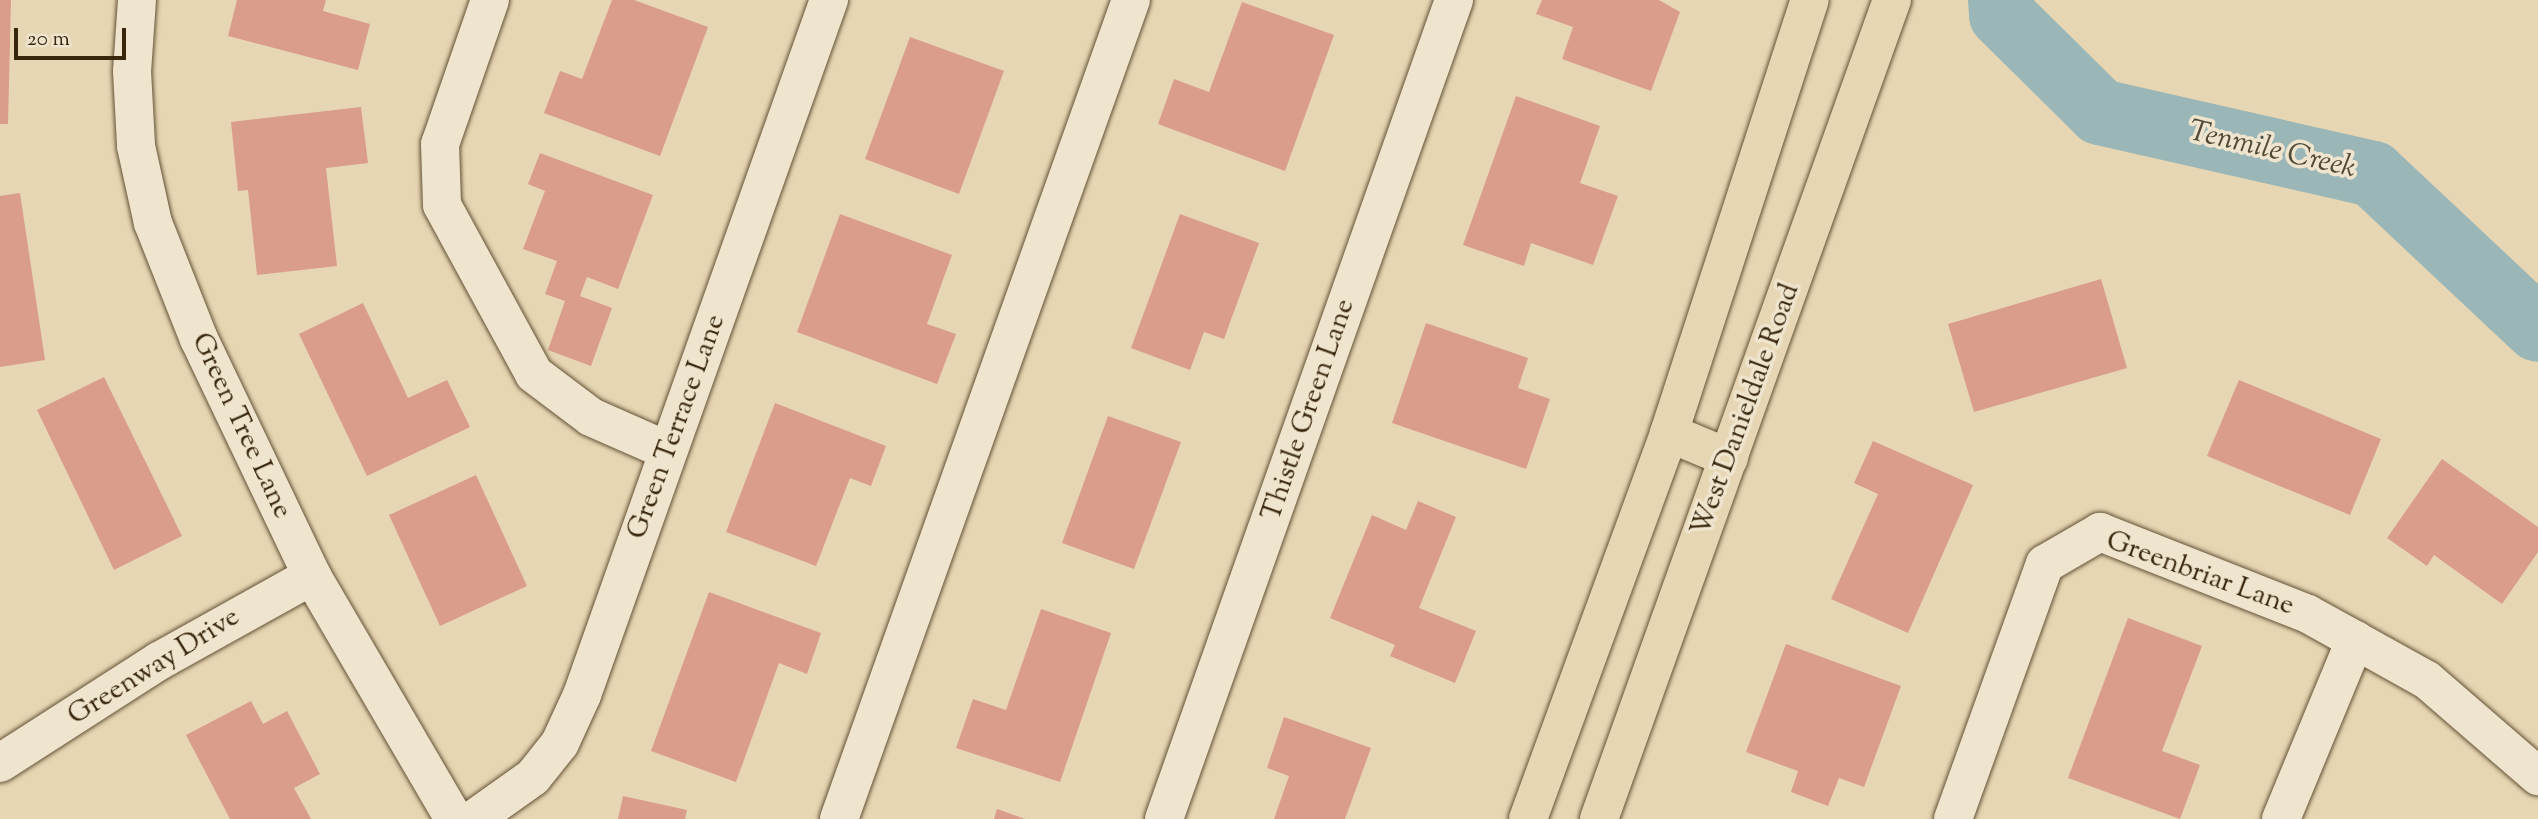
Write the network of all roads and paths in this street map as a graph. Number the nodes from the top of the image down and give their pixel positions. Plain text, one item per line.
1 (137, 0) edge
2 (490, 0) edge
3 (829, 0) edge
4 (1131, 0) edge
5 (1454, 0) edge
6 (1810, 0) edge
7 (1892, 0) edge
8 (1669, 433) junction
9 (668, 451) junction
10 (1729, 458) junction
11 (312, 576) junction
12 (2356, 640) junction
13 (0, 763) edge
14 (2538, 776) edge
15 (454, 819) edge
16 (474, 819) edge
17 (839, 819) edge
18 (1164, 819) edge
19 (1528, 819) edge
20 (1599, 819) edge
21 (1953, 819) edge
22 (2281, 819) edge

1 - 11 street, Green Tree Lane
2 - 9 street
3 - 9 street, Green Terrace Lane
4 - 17 street
5 - 18 street, Thistle Green Lane
6 - 8 main road
7 - 10 main road, West Danieldale Road
8 - 10 main road
8 - 19 main road
9 - 16 street, Green Terrace Lane
10 - 20 main road, West Danieldale Road
11 - 13 street, Greenway Drive
11 - 15 street, Green Tree Lane
12 - 14 street, Greenbriar Lane
12 - 21 street, Greenbriar Lane
12 - 22 street

